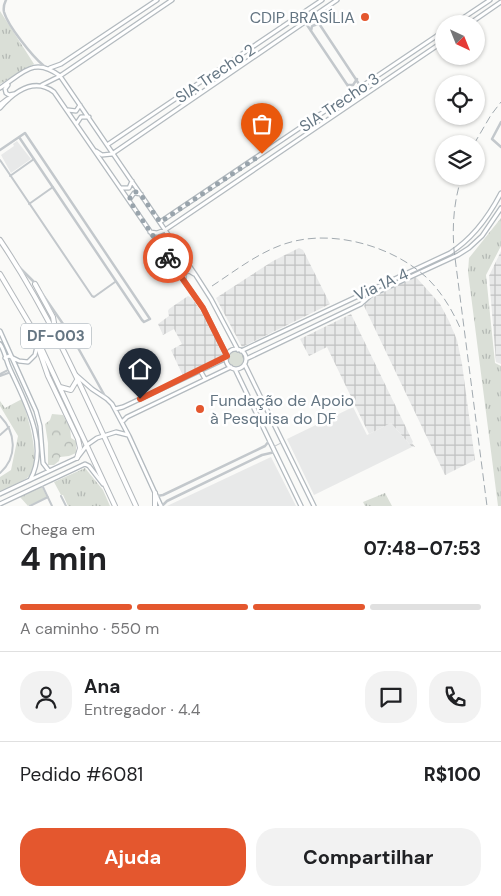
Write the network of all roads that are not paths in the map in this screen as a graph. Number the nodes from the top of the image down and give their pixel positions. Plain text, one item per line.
1 (6, 0) edge
2 (157, 0) edge
3 (172, 0) edge
4 (322, 0) edge
5 (338, 0) edge
6 (490, 0) edge
7 (501, 2) edge
8 (468, 15) edge
9 (482, 15) edge
10 (314, 16) junction
11 (305, 22) junction
12 (319, 24) junction
13 (114, 29) junction
14 (311, 31) junction
15 (119, 36) junction
16 (435, 37) edge
17 (423, 45) junction
18 (435, 47) edge
19 (86, 48) junction
20 (416, 50) junction
21 (248, 51) junction
22 (427, 52) junction
23 (241, 55) junction
24 (90, 56) junction
25 (420, 56) junction
26 (252, 58) junction
27 (245, 63) junction
28 (44, 66) junction
29 (50, 68) junction
30 (60, 76) junction
31 (16, 78) junction
32 (373, 79) junction
33 (356, 80) junction
34 (42, 85) junction
35 (347, 85) junction
36 (378, 86) junction
37 (361, 87) junction
38 (0, 88) edge
39 (352, 92) junction
40 (16, 93) junction
41 (8, 99) junction
42 (337, 103) junction
43 (80, 104) junction
44 (0, 105) edge
45 (0, 108) edge
46 (68, 110) junction
47 (340, 111) junction
48 (89, 118) junction
49 (145, 121) junction
50 (501, 122) edge
51 (77, 124) junction
52 (150, 128) junction
53 (300, 129) junction
54 (293, 133) junction
55 (304, 136) junction
56 (19, 137) junction
57 (117, 140) junction
58 (297, 140) junction
59 (107, 145) junction
60 (92, 147) junction
61 (501, 147) edge
62 (121, 148) junction
63 (0, 150) edge
64 (112, 154) junction
65 (34, 159) junction
66 (0, 160) edge
67 (46, 164) junction
68 (39, 167) junction
69 (10, 176) junction
70 (132, 181) junction
71 (53, 187) junction
72 (121, 188) junction
73 (501, 193) edge
74 (141, 195) junction
75 (198, 198) junction
76 (129, 200) junction
77 (29, 204) junction
78 (201, 206) junction
79 (501, 208) edge
80 (80, 215) junction
81 (170, 216) junction
82 (75, 219) junction
83 (84, 222) junction
84 (160, 222) junction
85 (174, 224) junction
86 (79, 226) junction
87 (165, 230) junction
88 (150, 232) junction
89 (0, 240) edge
90 (185, 259) junction
91 (15, 263) junction
92 (173, 265) junction
93 (0, 274) edge
94 (195, 274) junction
95 (184, 281) junction
96 (116, 282) junction
97 (35, 284) junction
98 (128, 285) junction
99 (121, 289) junction
100 (131, 290) junction
101 (124, 294) junction
102 (329, 308) junction
103 (333, 317) junction
104 (32, 328) junction
105 (0, 331) edge
106 (56, 336) junction
107 (1, 338) edge
108 (36, 342) junction
109 (0, 344) edge
110 (240, 350) junction
111 (12, 357) junction
112 (227, 357) junction
113 (5, 358) junction
114 (246, 359) junction
115 (245, 364) junction
116 (233, 368) junction
117 (11, 370) junction
118 (200, 370) junction
119 (75, 373) junction
120 (0, 376) edge
121 (205, 379) junction
122 (77, 380) junction
123 (60, 387) junction
124 (29, 394) junction
125 (23, 395) junction
126 (107, 399) junction
127 (26, 402) junction
128 (114, 409) junction
129 (36, 411) junction
130 (0, 416) edge
131 (122, 422) junction
132 (9, 427) junction
133 (1, 433) edge
134 (103, 436) junction
135 (129, 436) junction
136 (269, 441) junction
137 (283, 442) junction
138 (87, 445) junction
139 (272, 448) junction
140 (260, 449) junction
141 (275, 452) junction
142 (262, 455) junction
143 (76, 458) junction
144 (54, 469) junction
145 (215, 470) junction
146 (49, 471) junction
147 (0, 472) edge
148 (206, 474) junction
149 (56, 477) junction
150 (217, 477) junction
151 (30, 480) junction
152 (210, 480) junction
153 (23, 484) junction
154 (42, 484) junction
155 (108, 490) junction
156 (6, 492) junction
157 (26, 492) junction
158 (0, 494) edge
159 (156, 495) junction
160 (163, 495) junction
161 (61, 496) dead end
162 (48, 498) junction
163 (8, 500) junction
164 (167, 501) junction
165 (0, 504) edge
166 (30, 506) edge
167 (52, 506) edge
168 (66, 506) edge
169 (115, 506) edge
170 (136, 506) edge
171 (155, 506) edge
172 (161, 506) edge
173 (301, 506) edge
174 (314, 506) edge

1 - 28 street
2 - 13 main road
3 - 15 main road
4 - 21 main road, SIA Trecho 2
5 - 10 main road
6 - 8 main road
7 - 9 main road
10 - 11 main road
10 - 12 street
11 - 14 street
11 - 26 main road
12 - 14 street
12 - 33 street
13 - 15 main road
13 - 19 main road
14 - 35 street
15 - 24 main road
16 - 17 main road, SIA Trecho 3
17 - 20 main road, SIA Trecho 3
17 - 22 main road
18 - 22 main road
19 - 24 main road
19 - 29 main road
20 - 25 main road
20 - 32 main road, SIA Trecho 3
21 - 23 main road, SIA Trecho 2
21 - 26 main road
22 - 25 main road
23 - 27 main road
23 - 49 main road, SIA Trecho 2
24 - 30 main road
25 - 36 main road
26 - 27 main road
27 - 52 main road
28 - 29 main road
28 - 31 main road
29 - 30 main road
30 - 34 main road
30 - 43 main road
31 - 38 main road
31 - 40 main road
32 - 36 main road
32 - 37 main road, SIA Trecho 3
33 - 35 street
33 - 37 street
34 - 40 main road
34 - 46 main road
35 - 39 street
36 - 47 main road
37 - 39 main road, SIA Trecho 3
39 - 42 main road, SIA Trecho 3
40 - 41 main road
41 - 44 highway
41 - 45 main road
42 - 47 main road
42 - 53 main road, SIA Trecho 3
43 - 46 main road
43 - 48 main road
46 - 51 main road
47 - 55 main road
48 - 51 main road
48 - 59 main road
49 - 52 main road
49 - 57 main road, SIA Trecho 2
50 - 61 street
51 - 60 main road
52 - 62 main road
53 - 54 main road, SIA Trecho 3
53 - 55 main road
54 - 58 main road
54 - 75 main road, SIA Trecho 3
55 - 58 main road
56 - 63 street
56 - 65 street
56 - 67 street
57 - 59 main road, SIA Trecho 2
57 - 62 main road
58 - 78 main road
59 - 64 main road
60 - 64 main road
60 - 72 main road
62 - 64 main road
64 - 70 main road
65 - 68 street
65 - 69 street
66 - 69 street
67 - 68 street
67 - 80 street
68 - 71 street
69 - 77 street
70 - 72 main road
70 - 74 main road
71 - 77 street
71 - 82 street
72 - 76 main road
73 - 102 main road, Via 1A 4
74 - 76 main road
74 - 84 main road
75 - 78 main road
75 - 81 main road, SIA Trecho 3
76 - 88 main road
77 - 96 street
78 - 85 main road
79 - 103 main road, Via 1A 4
80 - 82 street
80 - 83 street
81 - 84 main road, SIA Trecho 3
81 - 85 main road
82 - 86 street
83 - 86 street
83 - 98 street
84 - 87 main road
85 - 87 main road
86 - 96 street
87 - 88 main road
87 - 90 main road
88 - 92 main road
89 - 91 highway, DF-003
90 - 92 main road
90 - 94 main road
91 - 97 street
91 - 106 highway, DF-003
92 - 95 main road
93 - 104 highway, DF-003
94 - 95 main road
94 - 110 main road
95 - 112 main road
96 - 99 street
97 - 106 highway
97 - 126 street
98 - 99 street
98 - 100 street
99 - 101 street
100 - 101 street
100 - 101 street
102 - 103 main road
102 - 110 main road, Via 1A 4
103 - 114 main road, Via 1A 4
104 - 108 highway
104 - 123 highway, DF-003
105 - 107 main road
106 - 119 highway, DF-003
107 - 111 main road
108 - 111 main road
108 - 143 highway
109 - 113 main road
110 - 112 main road
110 - 114 main road
111 - 113 main road
111 - 124 main road
112 - 116 main road
112 - 118 main road
113 - 117 main road
114 - 115 main road
115 - 116 main road
115 - 137 main road
116 - 121 main road
116 - 136 main road
117 - 120 street
117 - 125 main road
118 - 121 main road
118 - 128 main road
119 - 122 highway, DF-003
119 - 126 main road
121 - 131 main road
122 - 123 highway
122 - 134 highway, DF-003
123 - 138 highway, DF-003
124 - 125 main road
124 - 129 main road
125 - 127 main road
126 - 128 main road
127 - 129 main road
127 - 151 main road
128 - 131 main road
129 - 146 main road
130 - 132 street
131 - 135 main road
132 - 133 street
132 - 147 street
134 - 135 main road
134 - 138 main road
134 - 170 highway, DF-003
135 - 159 main road
136 - 139 main road
136 - 140 street
137 - 139 street
137 - 174 main road
138 - 143 main road
138 - 155 highway, DF-003
139 - 141 main road
140 - 142 street
140 - 145 street
141 - 142 street
141 - 173 main road
142 - 150 street
143 - 144 main road
144 - 146 main road
144 - 149 main road
145 - 148 street
145 - 150 street
146 - 151 main road
148 - 152 street
148 - 160 street
149 - 154 main road
149 - 155 main road
150 - 152 street
151 - 153 main road
152 - 164 street
153 - 156 main road
153 - 157 main road
154 - 157 main road
154 - 162 street
155 - 169 highway, DF-003
156 - 158 main road
156 - 163 main road
157 - 163 main road
159 - 160 street
159 - 171 highway
159 - 172 main road
160 - 164 street
161 - 168 street
162 - 166 street
162 - 167 street
163 - 165 main road
164 - 172 street

